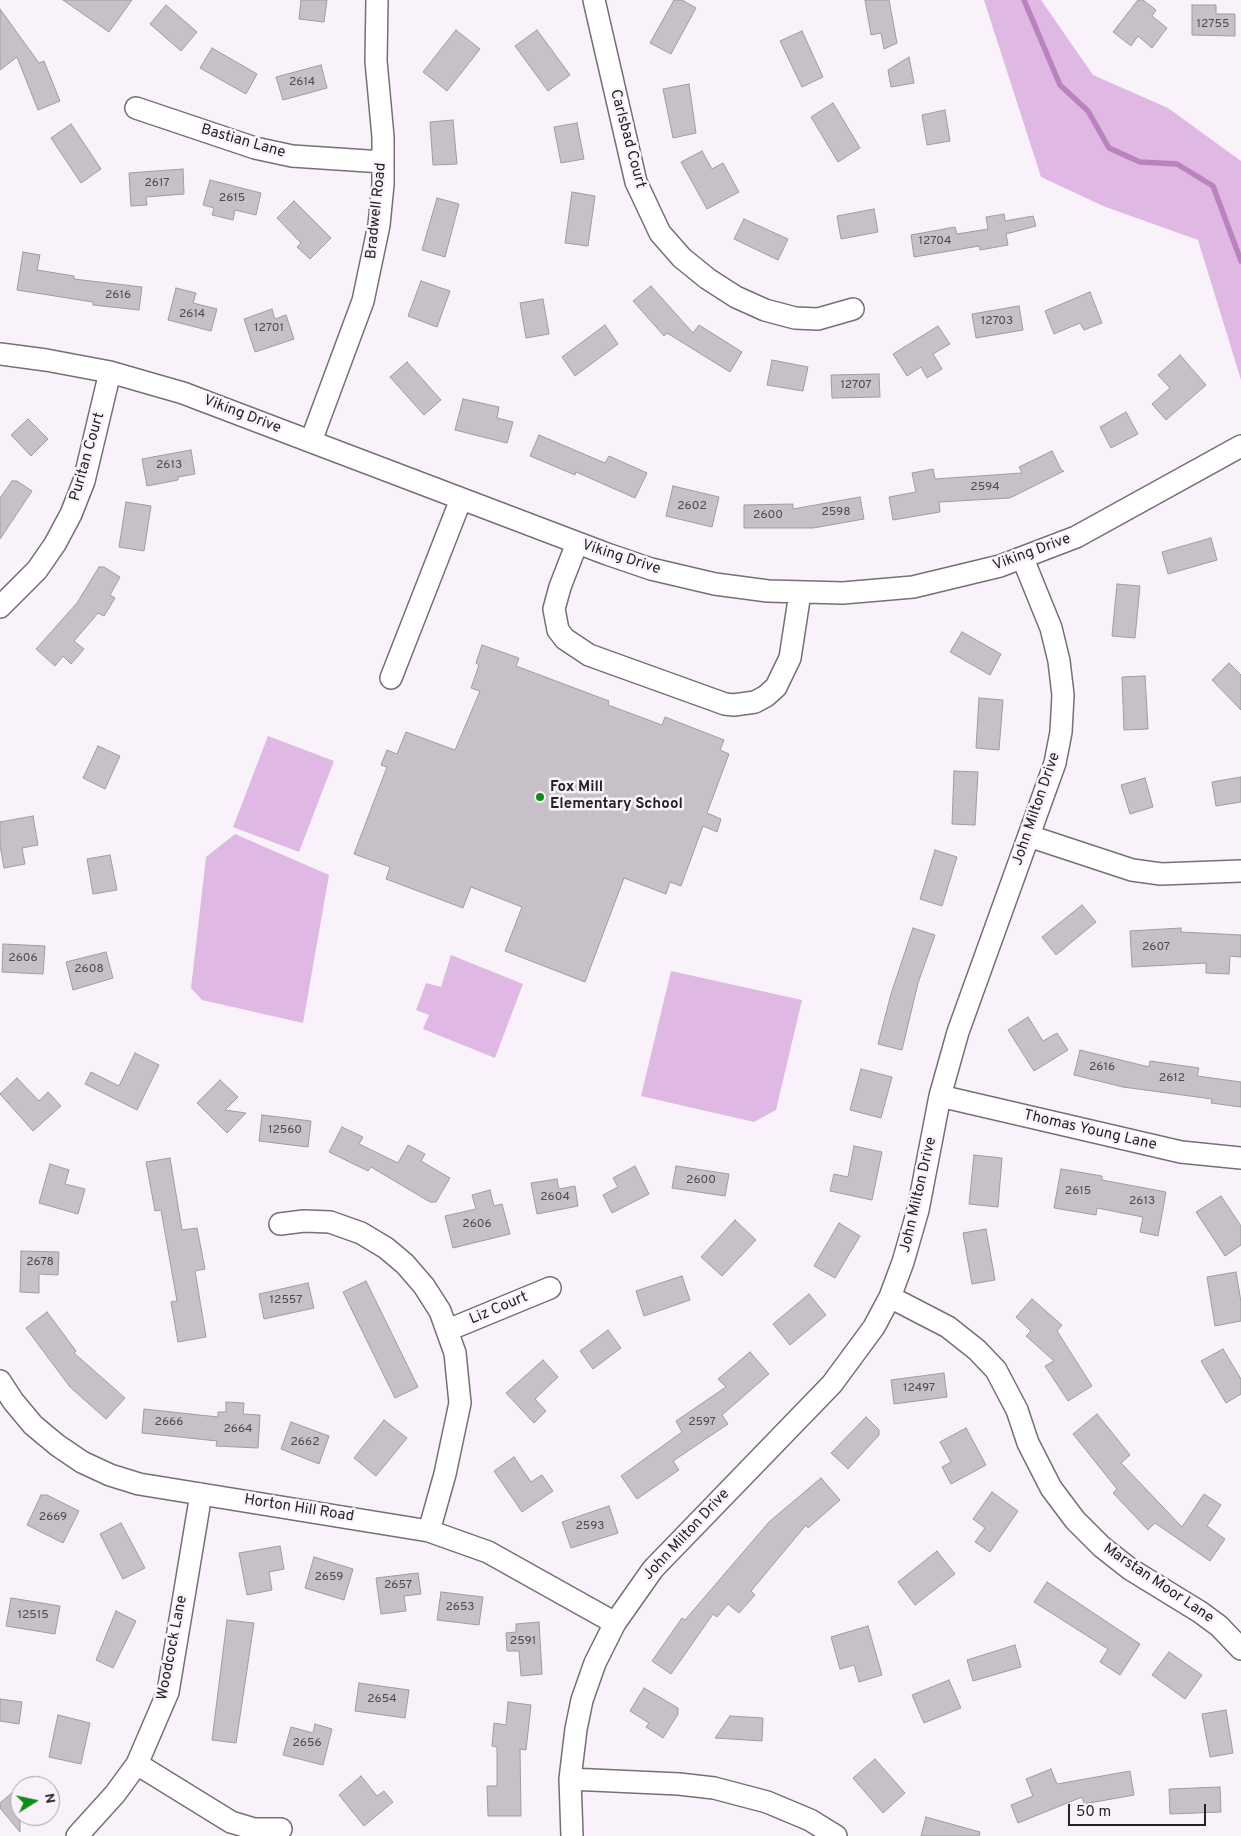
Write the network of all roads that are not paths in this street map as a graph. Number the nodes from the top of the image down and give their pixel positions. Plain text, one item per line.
1 (377, 0) edge
2 (594, 0) edge
3 (136, 108) dead end
4 (383, 162) junction
5 (853, 309) dead end
6 (0, 354) edge
7 (110, 372) junction
8 (311, 441) junction
9 (1241, 446) edge
10 (461, 498) junction
11 (577, 543) junction
12 (1023, 558) junction
13 (800, 593) junction
14 (0, 607) edge
15 (391, 678) dead end
16 (1029, 836) junction
17 (1241, 871) edge
18 (940, 1096) junction
19 (1241, 1158) edge
20 (280, 1224) dead end
21 (550, 1288) dead end
22 (890, 1297) junction
23 (448, 1330) junction
24 (0, 1381) edge
25 (201, 1494) junction
26 (429, 1530) junction
27 (614, 1623) junction
28 (1241, 1649) edge
29 (137, 1764) junction
30 (570, 1779) junction
31 (281, 1829) dead end
32 (77, 1836) edge
33 (572, 1836) edge
34 (836, 1836) edge

1 - 4 street, Bradwell Road
2 - 5 street, Carlsbad Court
3 - 4 street, Bastian Lane
4 - 8 street, Bradwell Road
6 - 7 street, Viking Drive
7 - 8 street, Viking Drive
7 - 14 street, Puritan Court
8 - 10 street, Viking Drive
9 - 12 street, Viking Drive
10 - 11 street, Viking Drive
10 - 15 street
11 - 13 street, Viking Drive
11 - 13 street
12 - 13 street, Viking Drive
12 - 16 street, John Milton Drive
16 - 17 street
16 - 18 street, John Milton Drive
18 - 19 street, Thomas Young Lane
18 - 22 street, John Milton Drive
20 - 23 street
21 - 23 street, Liz Court
22 - 27 street, John Milton Drive
22 - 28 street, Marstan Moor Lane
23 - 26 street
24 - 25 street, Horton Hill Road
25 - 26 street, Horton Hill Road
25 - 29 street, Woodcock Lane
26 - 27 street, Horton Hill Road
27 - 30 street, John Milton Drive
29 - 31 street
29 - 32 street, Woodcock Lane
30 - 33 street, John Milton Drive
30 - 34 street

